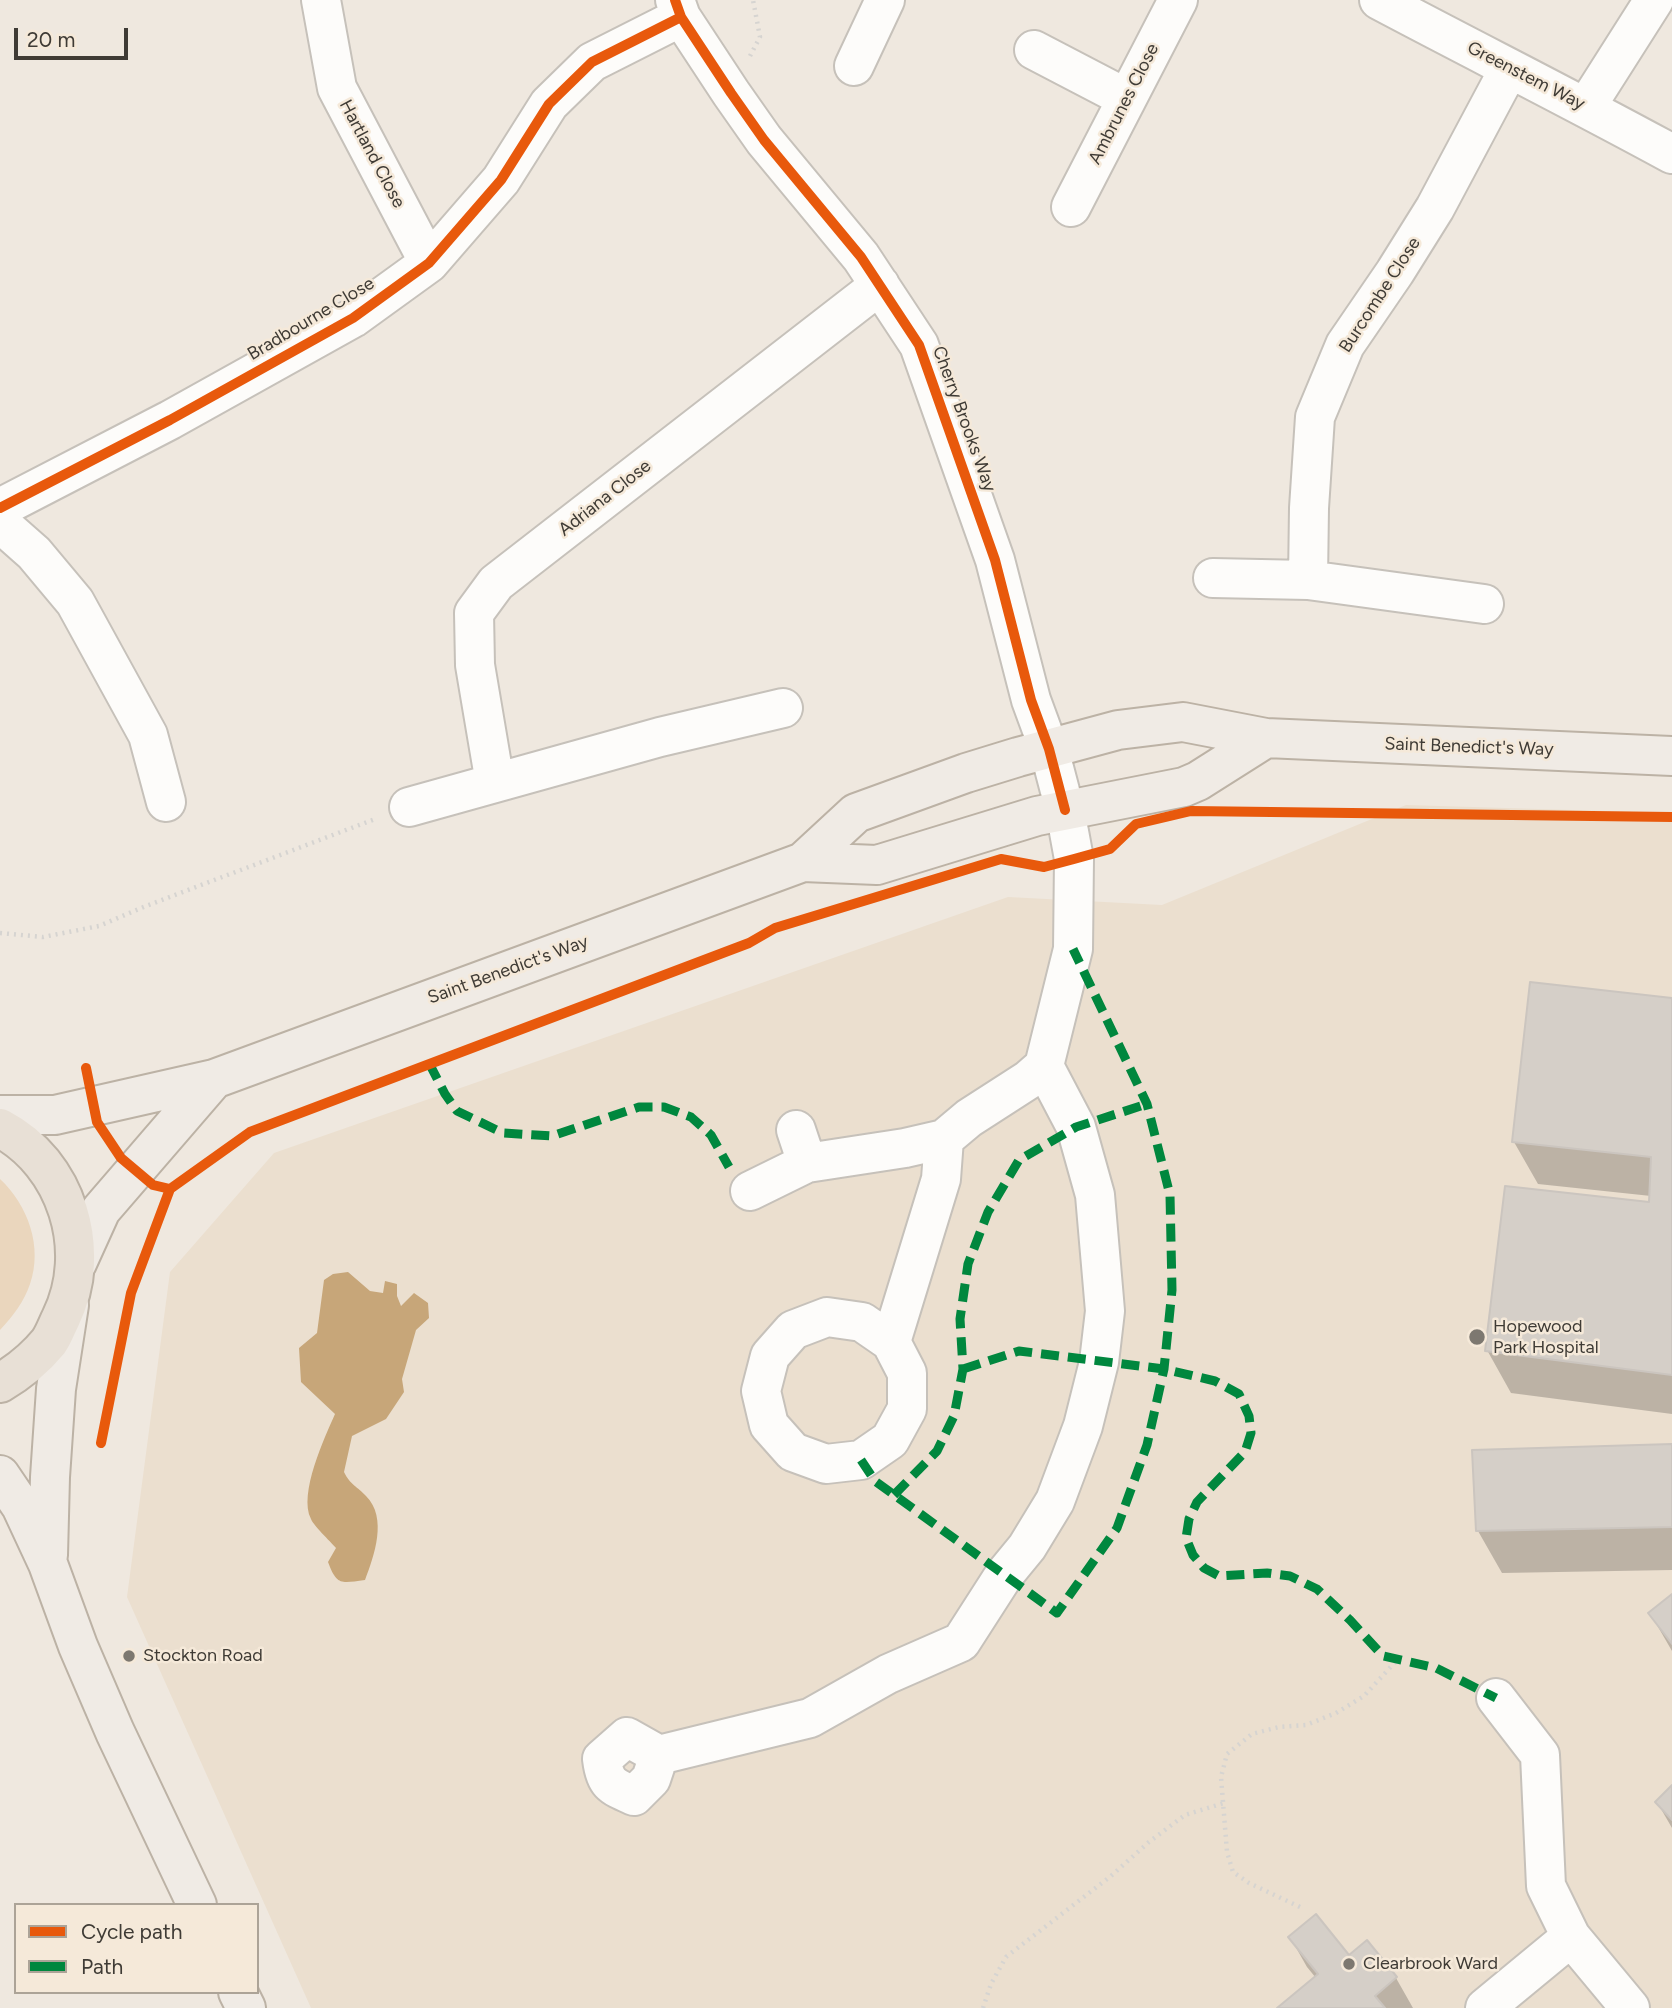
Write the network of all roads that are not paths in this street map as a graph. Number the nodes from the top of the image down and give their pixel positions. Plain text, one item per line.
1 (321, 0) edge
2 (885, 0) edge
3 (1178, 0) edge
4 (1379, 0) edge
5 (1654, 0) edge
6 (678, 8) edge
7 (1034, 50) dead end
8 (854, 66) dead end
9 (1509, 69) junction
10 (1126, 98) junction
11 (1586, 107) junction
12 (1672, 154) edge
13 (1071, 207) dead end
14 (429, 263) junction
15 (880, 285) junction
16 (0, 508) edge
17 (0, 523) edge
18 (1213, 578) dead end
19 (1308, 580) junction
20 (1484, 604) dead end
21 (783, 708) dead end
22 (1266, 738) junction
23 (1049, 749) junction
24 (1672, 756) edge
25 (495, 783) junction
26 (166, 802) dead end
27 (409, 807) road end
28 (1065, 810) junction
29 (803, 862) junction
30 (1044, 1066) junction
31 (214, 1079) junction
32 (0, 1115) edge
33 (0, 1128) edge
34 (944, 1139) junction
35 (750, 1191) dead end
36 (77, 1263) junction
37 (69, 1302) junction
38 (891, 1342) dead end
39 (0, 1383) edge
40 (0, 1475) edge
41 (48, 1564) junction
42 (1496, 1698) dead end
43 (659, 1755) dead end
44 (196, 1903) edge
45 (1571, 1937) junction
46 (1485, 2008) edge
47 (1630, 2008) edge

1 - 14 street, Hartland Close
2 - 8 street
3 - 10 street, Ambrunes Close
4 - 9 street, Greenstem Way
5 - 11 street
6 - 14 street, Bradbourne Close
6 - 15 street, Cherry Brooks Way
7 - 10 street
9 - 11 street, Greenstem Way
9 - 19 street, Burcombe Close
10 - 13 street, Ambrunes Close
11 - 12 street, Greenstem Way
14 - 16 street, Bradbourne Close
15 - 23 street, Cherry Brooks Way
15 - 25 street, Adriana Close
17 - 26 street
18 - 19 street
19 - 20 street
21 - 25 street
22 - 23 main road, Saint Benedict's Way
22 - 24 main road, Saint Benedict's Way
22 - 28 main road, Saint Benedict's Way
23 - 28 street, Cherry Brooks Way
23 - 29 main road, Saint Benedict's Way
25 - 27 street
28 - 29 main road, Saint Benedict's Way
28 - 30 street, Cherry Brooks Way
29 - 31 main road, Saint Benedict's Way
30 - 34 street
30 - 43 street
31 - 32 main road, Saint Benedict's Way
31 - 36 main road, Saint Benedict's Way
33 - 36 highway
34 - 35 street
34 - 38 street
36 - 37 highway
37 - 39 highway
37 - 41 main road
40 - 41 main road
41 - 44 main road
42 - 45 street
45 - 46 street
45 - 47 street

